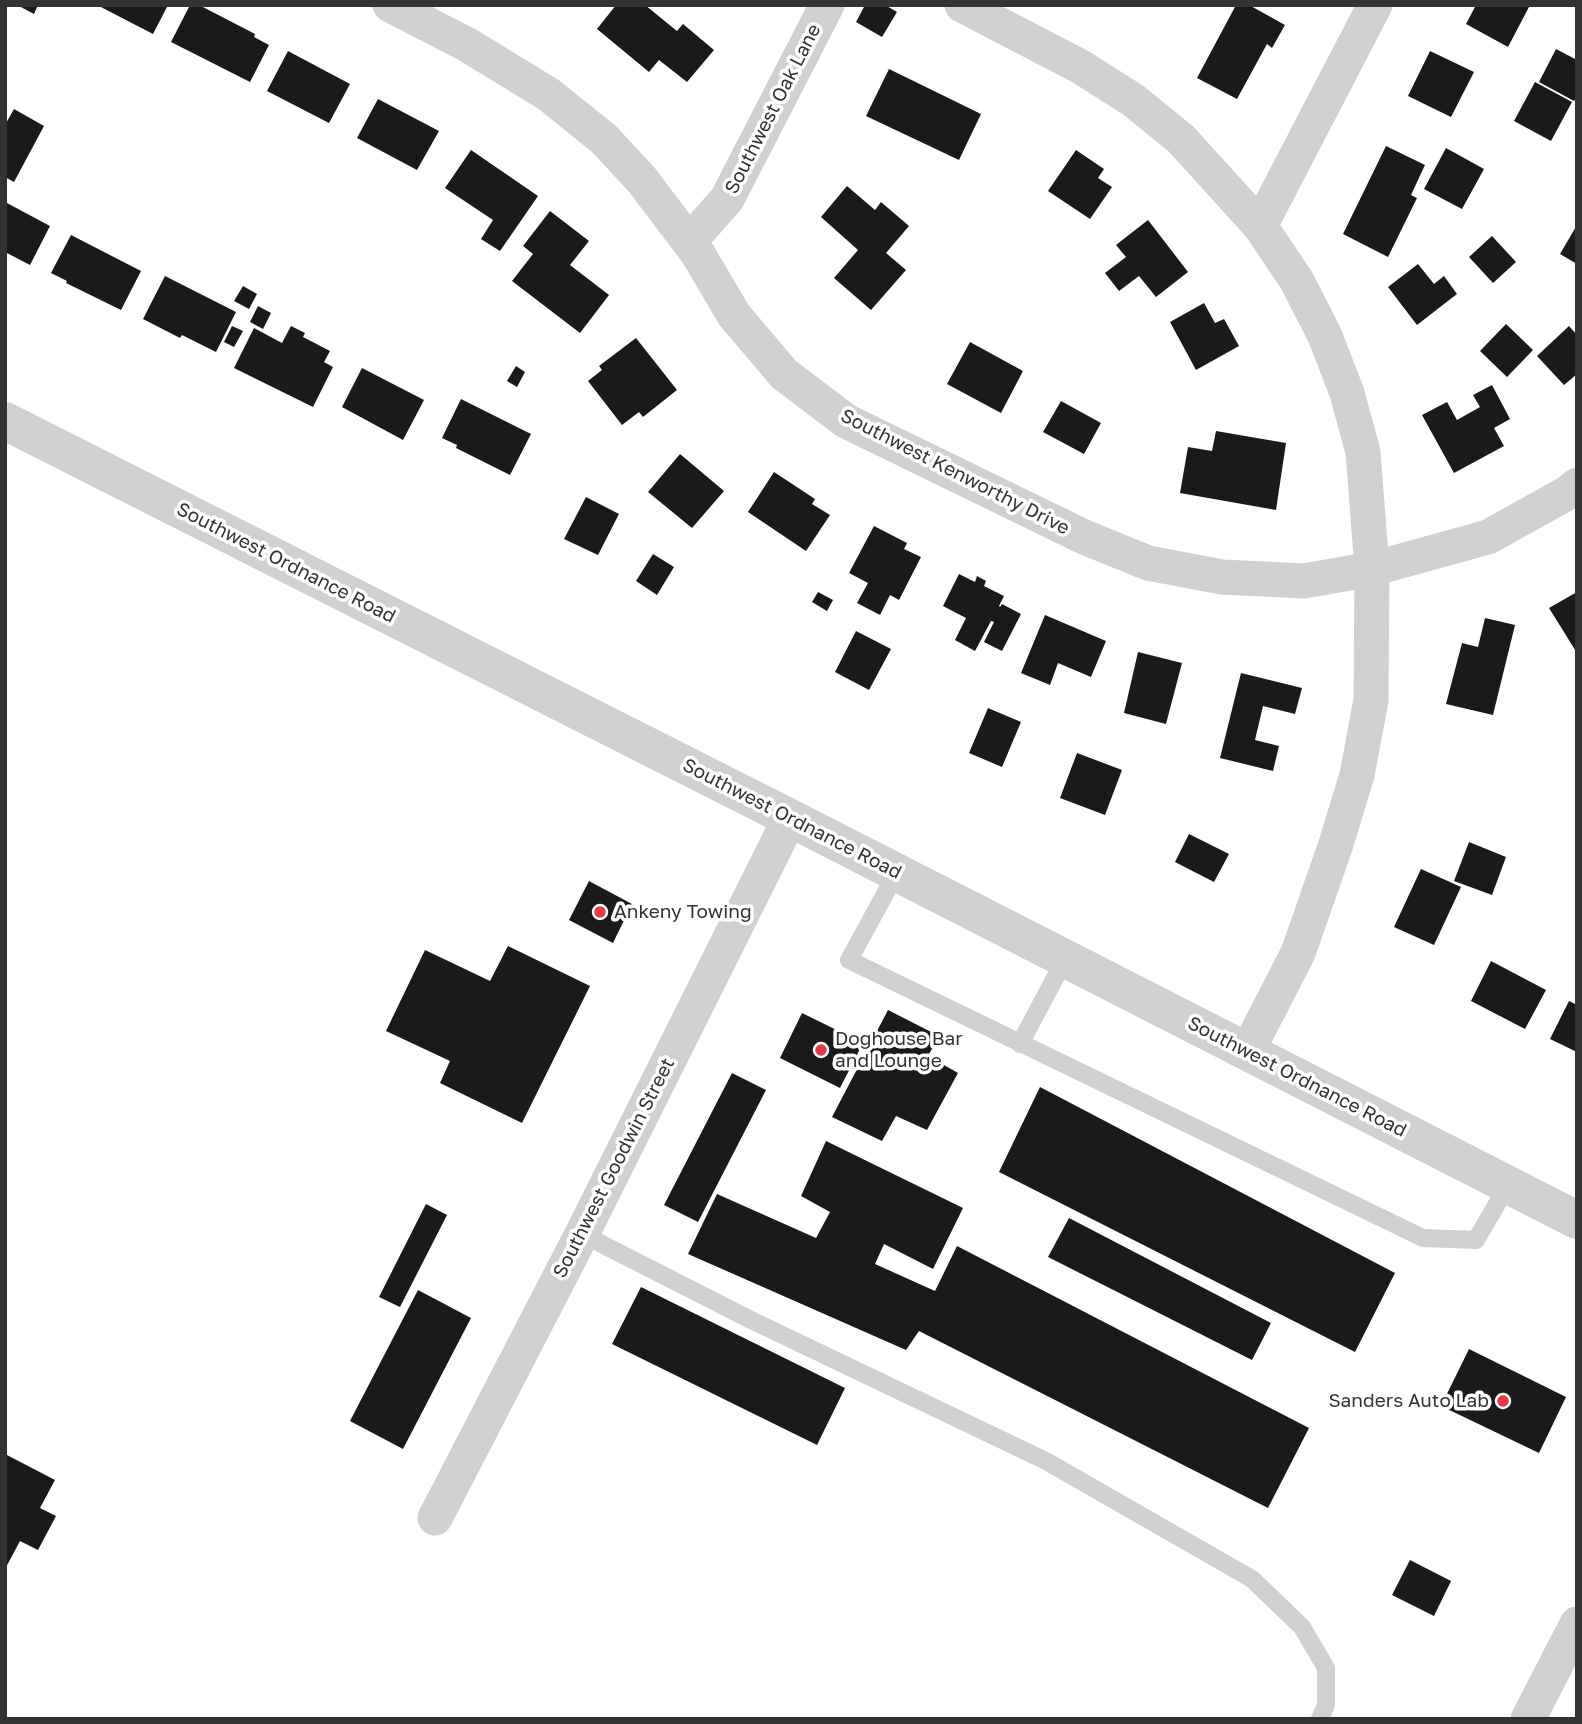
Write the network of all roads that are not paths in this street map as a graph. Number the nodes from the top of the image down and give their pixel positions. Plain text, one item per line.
1 (390, 5) edge
2 (827, 5) edge
3 (962, 5) edge
4 (1376, 5) edge
5 (1260, 226) junction
6 (689, 242) junction
7 (5, 421) edge
8 (1577, 485) edge
9 (1372, 569) junction
10 (790, 817) junction
11 (897, 872) junction
12 (1065, 959) junction
13 (1020, 1044) junction
14 (1247, 1052) junction
15 (1508, 1185) junction
16 (1577, 1220) edge
17 (582, 1234) junction
18 (435, 1518) dead end
19 (1577, 1625) edge
20 (1320, 1719) edge
21 (1528, 1719) edge

1 - 6 street, Southwest Kenworthy Drive
2 - 6 street, Southwest Oak Lane
3 - 5 street
4 - 5 street
5 - 9 street
6 - 9 street, Southwest Kenworthy Drive
7 - 10 street, Southwest Ordnance Road
8 - 9 street, Southwest Kenworthy Drive
9 - 14 street
10 - 11 street, Southwest Ordnance Road
10 - 17 street, Southwest Goodwin Street
11 - 12 street, Southwest Ordnance Road
11 - 13 lane
12 - 13 lane
12 - 14 street, Southwest Ordnance Road
13 - 15 lane
14 - 15 street, Southwest Ordnance Road
15 - 16 street, Southwest Ordnance Road
17 - 18 street, Southwest Goodwin Street
17 - 20 lane
19 - 21 street

